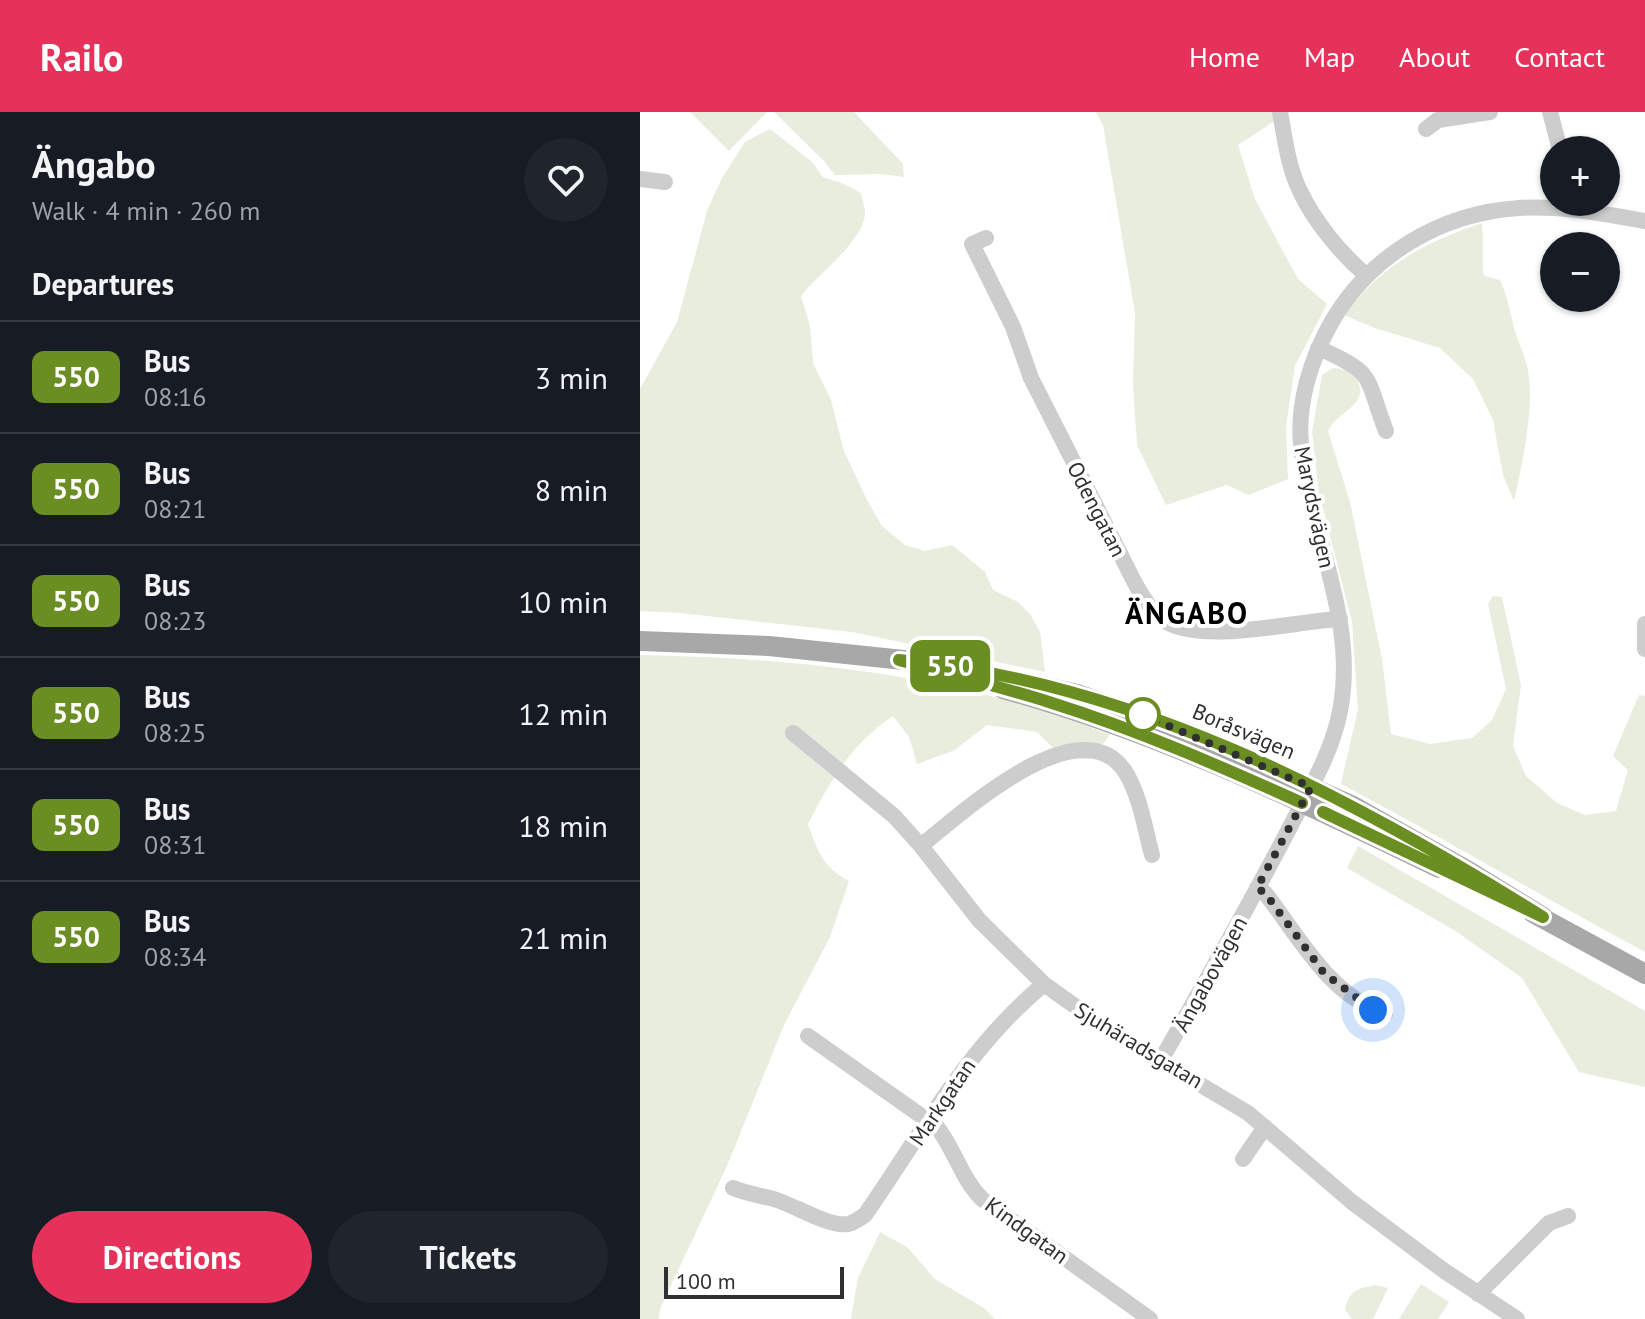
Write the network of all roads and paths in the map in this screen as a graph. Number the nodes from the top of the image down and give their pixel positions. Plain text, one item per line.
1 (1280, 112) edge
2 (1490, 112) edge
3 (1550, 112) edge
4 (1426, 129) dead end
5 (1556, 136) edge
6 (640, 179) edge
7 (665, 182) dead end
8 (1540, 207) edge
9 (1618, 216) edge
10 (1645, 221) edge
11 (986, 238) dead end
12 (1366, 275) junction
13 (1318, 348) junction
14 (1386, 431) dead end
15 (1340, 619) junction
16 (1645, 624) edge
17 (640, 641) edge
18 (1645, 649) edge
19 (793, 733) dead end
20 (1307, 795) junction
21 (921, 846) junction
22 (1152, 855) dead end
23 (1257, 888) junction
24 (1645, 974) edge
25 (1044, 984) junction
26 (1385, 1014) dead end
27 (808, 1036) dead end
28 (1161, 1060) junction
29 (928, 1120) junction
30 (1265, 1127) junction
31 (1243, 1159) dead end
32 (733, 1188) dead end
33 (1568, 1216) dead end
34 (1478, 1294) junction
35 (1150, 1319) edge
36 (1517, 1319) edge

1 - 12 street
2 - 4 street
3 - 5 street
6 - 7 street
8 - 12 street, Marydsvägen
9 - 10 street, Marydsvägen
11 - 15 street, Odengatan
12 - 13 street, Marydsvägen
13 - 14 street
13 - 15 street, Marydsvägen
15 - 20 street, Marydsvägen
16 - 18 street
17 - 20 main road, Boråsvägen
19 - 21 street, Sjuhäradsgatan
20 - 23 street, Ängabovägen
20 - 24 main road, Boråsvägen
21 - 22 street
21 - 25 street, Sjuhäradsgatan
23 - 26 street
23 - 28 street, Ängabovägen
25 - 28 street, Sjuhäradsgatan
25 - 29 street, Markgatan
27 - 29 street, Kindgatan
28 - 30 street, Sjuhäradsgatan
29 - 32 street, Markgatan
29 - 35 street, Kindgatan
30 - 31 street
30 - 34 street, Sjuhäradsgatan
33 - 34 street
34 - 36 street, Sjuhäradsgatan

